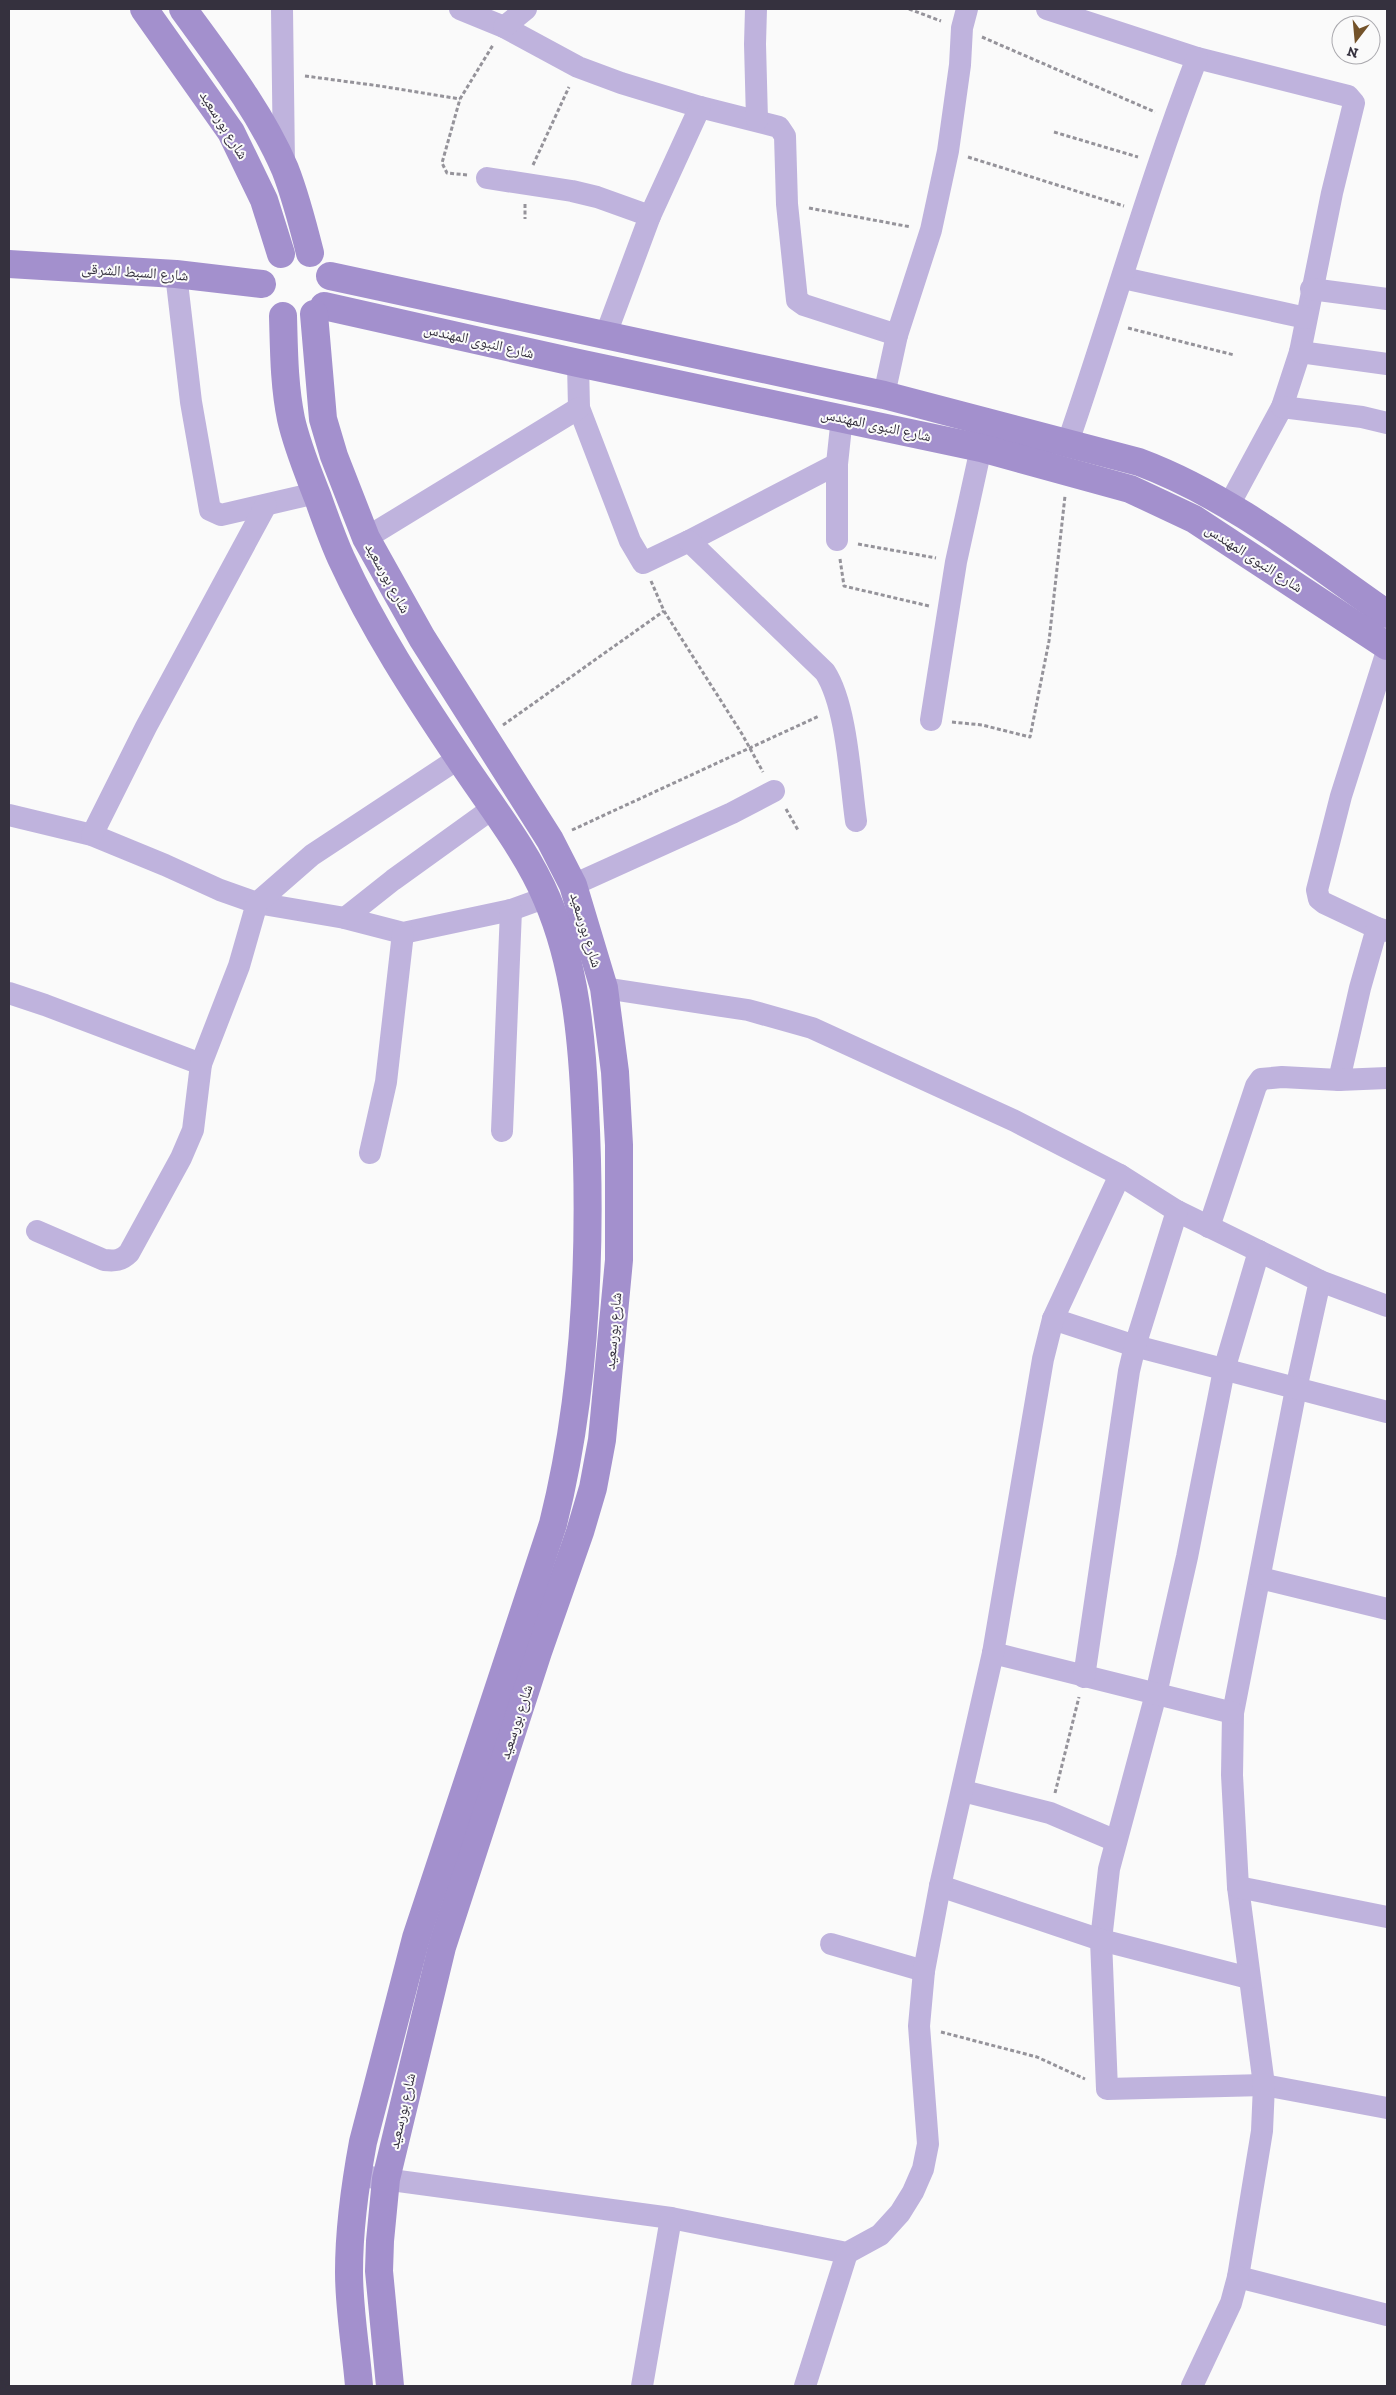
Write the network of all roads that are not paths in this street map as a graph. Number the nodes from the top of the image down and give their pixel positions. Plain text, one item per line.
1 (144, 9) edge
2 (183, 9) edge
3 (282, 9) edge
4 (460, 9) edge
5 (526, 9) edge
6 (756, 9) edge
7 (1047, 9) edge
8 (964, 18) edge
9 (504, 26) junction
10 (1197, 58) junction
11 (700, 107) junction
12 (757, 120) junction
13 (284, 168) junction
14 (487, 178) road end
15 (650, 216) junction
16 (310, 253) junction
17 (281, 254) junction
18 (9, 264) edge
19 (176, 274) junction
20 (330, 276) junction
21 (1123, 278) junction
22 (262, 284) junction
23 (1311, 289) junction
24 (1387, 299) edge
25 (319, 310) junction
26 (283, 316) junction
27 (1306, 318) junction
28 (606, 334) junction
29 (897, 335) junction
30 (1300, 352) junction
31 (578, 363) junction
32 (1387, 364) edge
33 (884, 395) junction
34 (1282, 407) junction
35 (579, 408) junction
36 (842, 417) junction
37 (1387, 423) edge
38 (1068, 442) junction
39 (981, 448) junction
40 (838, 464) junction
41 (316, 493) junction
42 (266, 505) junction
43 (1229, 505) junction
44 (366, 538) junction
45 (837, 540) road end
46 (689, 542) junction
47 (1387, 614) edge
48 (1387, 646) edge
49 (1387, 651) edge
50 (931, 720) road end
51 (459, 758) junction
52 (774, 791) road end
53 (493, 808) junction
54 (9, 815) edge
55 (856, 821) dead end
56 (92, 835) junction
57 (573, 885) junction
58 (547, 897) junction
59 (256, 903) junction
60 (511, 910) junction
61 (344, 918) junction
62 (1382, 929) edge
63 (403, 934) junction
64 (604, 988) junction
65 (9, 993) edge
66 (201, 1064) junction
67 (615, 1072) junction
68 (583, 1074) junction
69 (1387, 1078) edge
70 (1339, 1080) junction
71 (502, 1131) dead end
72 (370, 1153) dead end
73 (1120, 1175) junction
74 (1177, 1212) junction
75 (1209, 1227) junction
76 (36, 1231) dead end
77 (1259, 1251) junction
78 (1320, 1281) junction
79 (1387, 1306) edge
80 (1054, 1319) junction
81 (1135, 1346) junction
82 (1224, 1370) junction
83 (1296, 1389) junction
84 (1387, 1412) edge
85 (1260, 1578) junction
86 (1387, 1609) edge
87 (993, 1653) junction
88 (1084, 1677) junction
89 (1156, 1694) junction
90 (1233, 1713) junction
91 (963, 1791) junction
92 (1116, 1841) junction
93 (940, 1886) junction
94 (1238, 1887) junction
95 (1387, 1918) edge
96 (1101, 1940) junction
97 (831, 1944) dead end
98 (924, 1971) junction
99 (1249, 1978) junction
100 (1264, 2085) junction
101 (1387, 2108) edge
102 (357, 2175) junction
103 (386, 2179) junction
104 (671, 2218) junction
105 (847, 2253) junction
106 (1238, 2276) junction
107 (1387, 2315) edge
108 (359, 2386) edge
109 (390, 2386) edge
110 (642, 2386) edge
111 (805, 2386) edge
112 (1192, 2386) edge

1 - 17 street, شارع بورسعيد
2 - 13 street, شارع بورسعيد
3 - 13 street
4 - 9 street
5 - 9 street
6 - 12 street
7 - 10 street
8 - 29 street
9 - 11 street
10 - 21 street
10 - 23 street
11 - 12 street
11 - 15 street
12 - 29 street
13 - 16 street, شارع بورسعيد
14 - 15 street
15 - 28 street
16 - 17 street
16 - 20 street
17 - 22 street
18 - 19 street, شارع السبط الشرقى
19 - 22 street, شارع السبط الشرقى
19 - 42 street
20 - 25 street
20 - 28 street, شارع النبوى المهندس
21 - 27 street
21 - 38 street
22 - 26 street
23 - 24 street
23 - 27 street
25 - 26 street
25 - 31 street, شارع النبوى المهندس
25 - 44 street, شارع بورسعيد
26 - 41 street, شارع بورسعيد
27 - 30 street
28 - 33 street, شارع النبوى المهندس
29 - 33 street
30 - 32 street
30 - 34 street
31 - 35 street
31 - 36 street, شارع النبوى المهندس
33 - 38 street, شارع النبوى المهندس
34 - 37 street
34 - 43 street
35 - 44 street
35 - 46 street
36 - 39 street, شارع النبوى المهندس
36 - 40 street
38 - 43 street, شارع النبوى المهندس
39 - 48 street, شارع النبوى المهندس
39 - 50 street
40 - 45 street
40 - 46 street
41 - 42 street
41 - 51 street, شارع بورسعيد
42 - 56 street
43 - 47 street, شارع النبوى المهندس
44 - 57 street, شارع بورسعيد
46 - 55 street
49 - 62 street
51 - 53 street, شارع بورسعيد
51 - 59 street
52 - 57 street
53 - 58 street, شارع بورسعيد
53 - 61 street
54 - 56 street
56 - 59 street
57 - 64 street, شارع بورسعيد
58 - 60 street
58 - 68 street, شارع بورسعيد
59 - 61 street
59 - 66 street
60 - 63 street
60 - 71 street
61 - 63 street
62 - 70 street
63 - 72 street
64 - 67 street, شارع بورسعيد
64 - 73 street
65 - 66 street
66 - 76 street
67 - 68 street
67 - 103 street, شارع بورسعيد
68 - 102 street, شارع بورسعيد
69 - 70 street
70 - 75 street
73 - 74 street
73 - 80 street
74 - 75 street
74 - 81 street
75 - 77 street
77 - 78 street
77 - 82 street
78 - 79 street
78 - 83 street
80 - 81 street
80 - 87 street
81 - 82 street
81 - 88 street
82 - 83 street
82 - 89 street
83 - 84 street
83 - 85 street
85 - 86 street
85 - 90 street
87 - 88 street
87 - 91 street
88 - 89 street
89 - 90 street
89 - 92 street
90 - 94 street
91 - 92 street
91 - 93 street
92 - 96 street
93 - 96 street
93 - 98 street
94 - 95 street
94 - 99 street
96 - 99 street
96 - 100 street
97 - 98 street
98 - 105 street
99 - 100 street
100 - 101 street
100 - 106 street
102 - 103 street
102 - 108 street, شارع بورسعيد
103 - 104 street
103 - 109 street, شارع بورسعيد
104 - 105 street
104 - 110 street
105 - 111 street
106 - 107 street
106 - 112 street

